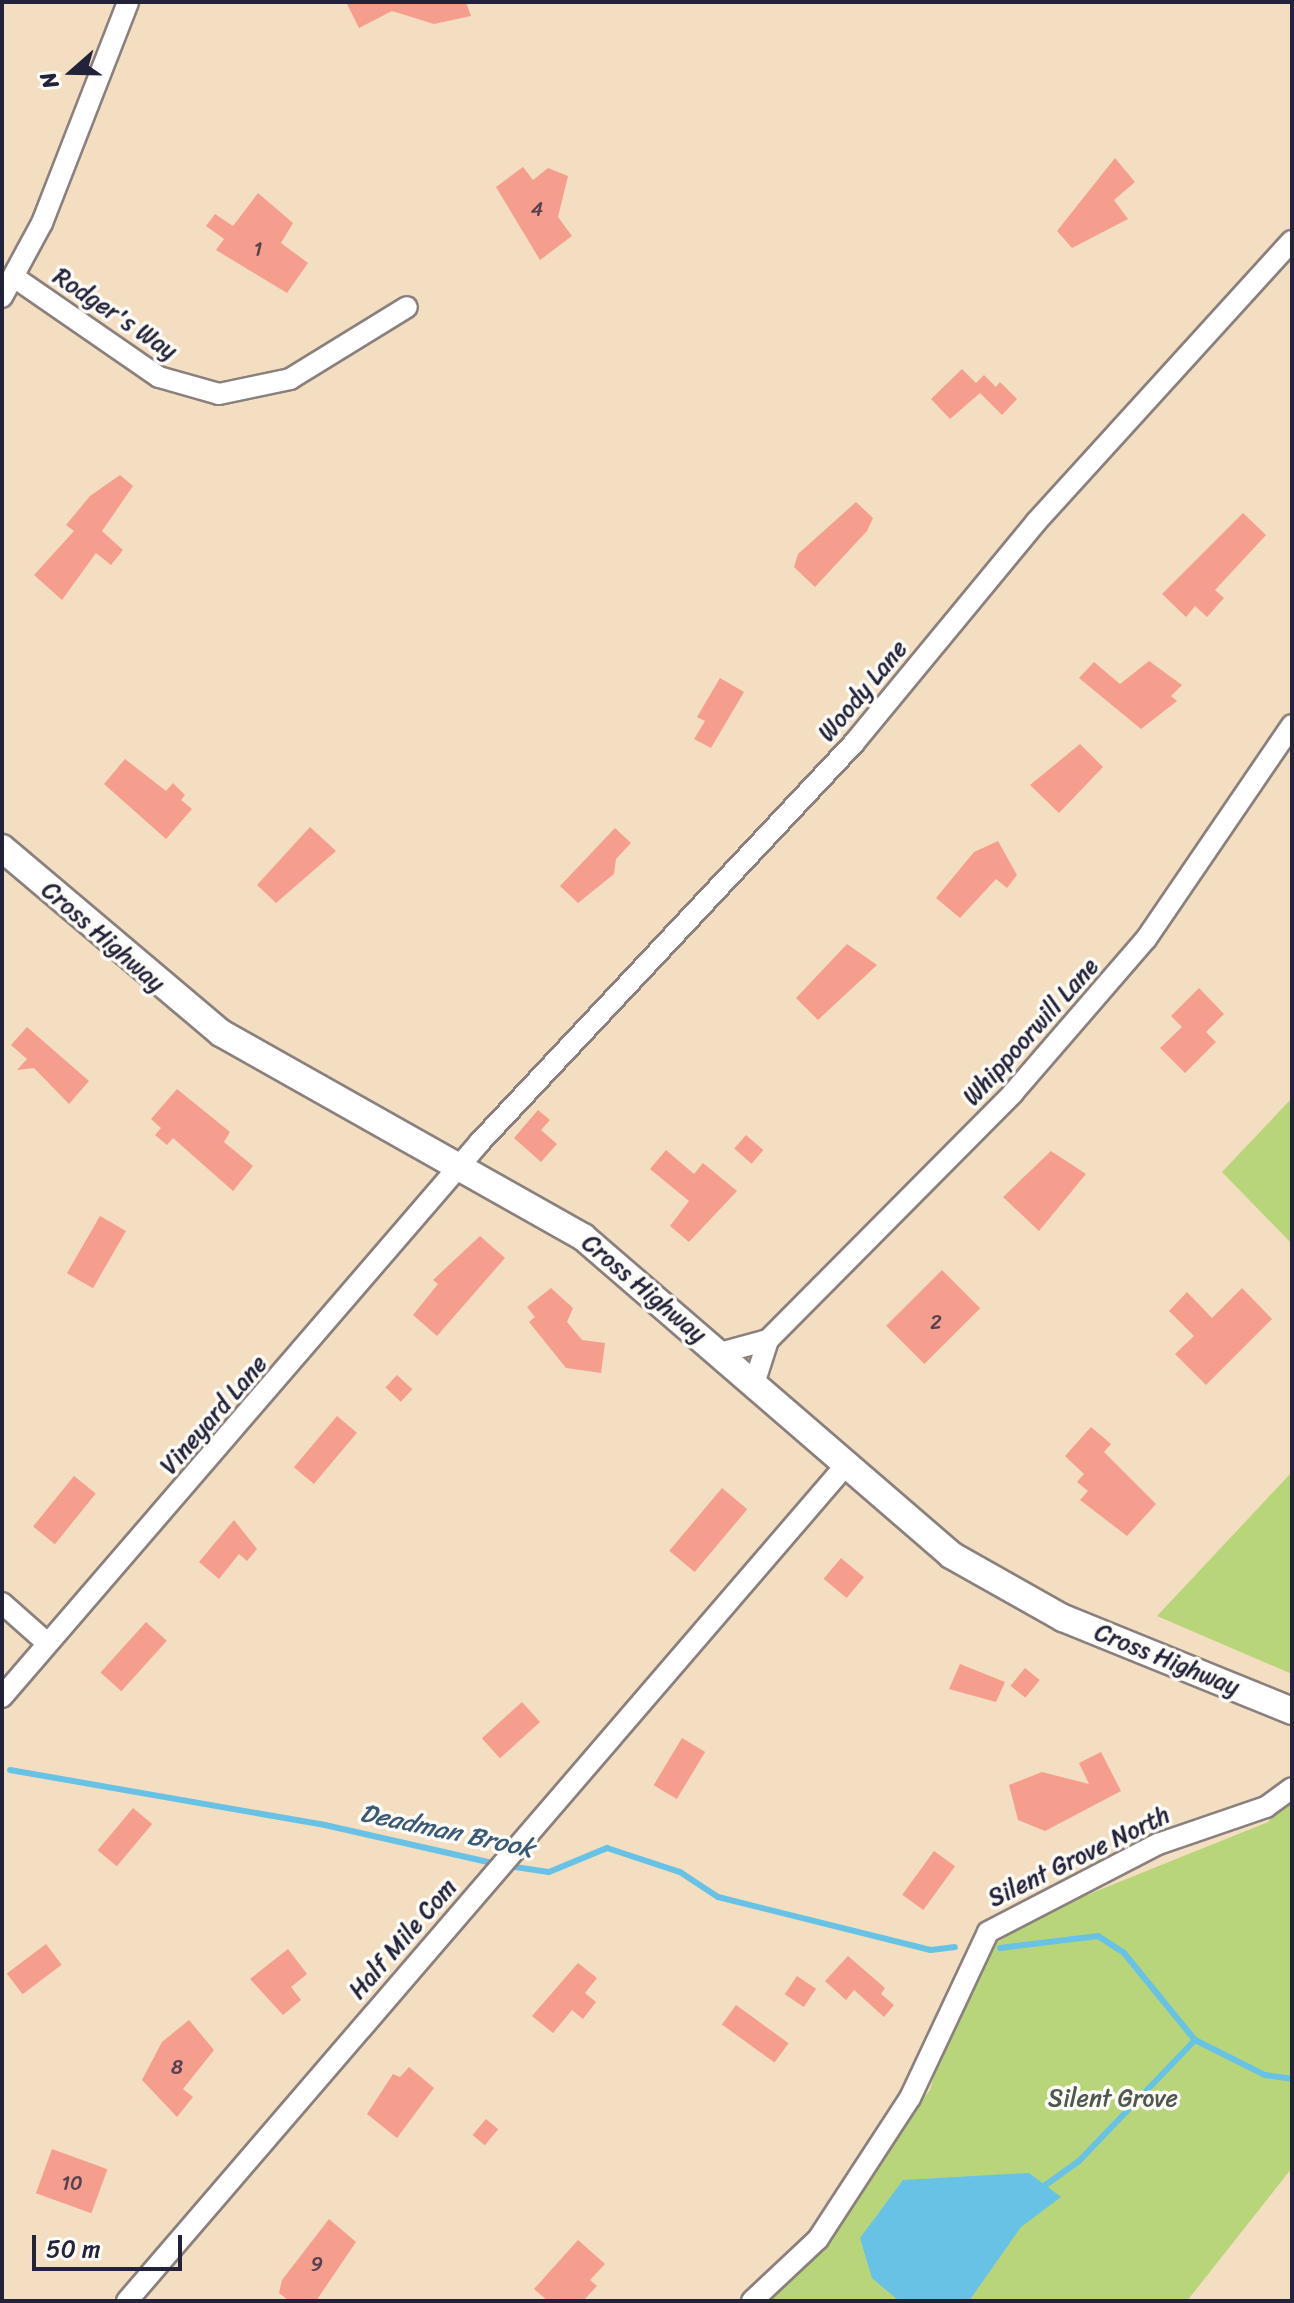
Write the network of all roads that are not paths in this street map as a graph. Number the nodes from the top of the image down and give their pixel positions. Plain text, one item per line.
1 (128, 2) edge
2 (1292, 241) edge
3 (14, 277) junction
4 (2, 297) edge
5 (407, 307) dead end
6 (1292, 725) edge
7 (2, 848) edge
8 (463, 1165) junction
9 (768, 1340) junction
10 (720, 1353) junction
11 (754, 1384) junction
12 (845, 1466) junction
13 (2, 1603) edge
14 (47, 1643) junction
15 (2, 1697) edge
16 (1292, 1711) edge
17 (1292, 1788) edge
18 (127, 2301) edge
19 (752, 2301) edge

1 - 3 street
2 - 8 street, Woody Lane
3 - 4 street
3 - 5 street, Rodger's Way
6 - 9 street, Whippoorwill Lane
7 - 8 street, Cross Highway
8 - 10 street, Cross Highway
8 - 14 street, Vineyard Lane
9 - 10 street
9 - 11 street, Whippoorwill Lane
10 - 11 street, Cross Highway
11 - 12 street, Cross Highway
12 - 16 street, Cross Highway
12 - 18 street, Half Mile Com
13 - 14 street
14 - 15 street, Vineyard Lane
17 - 19 street, Silent Grove North

